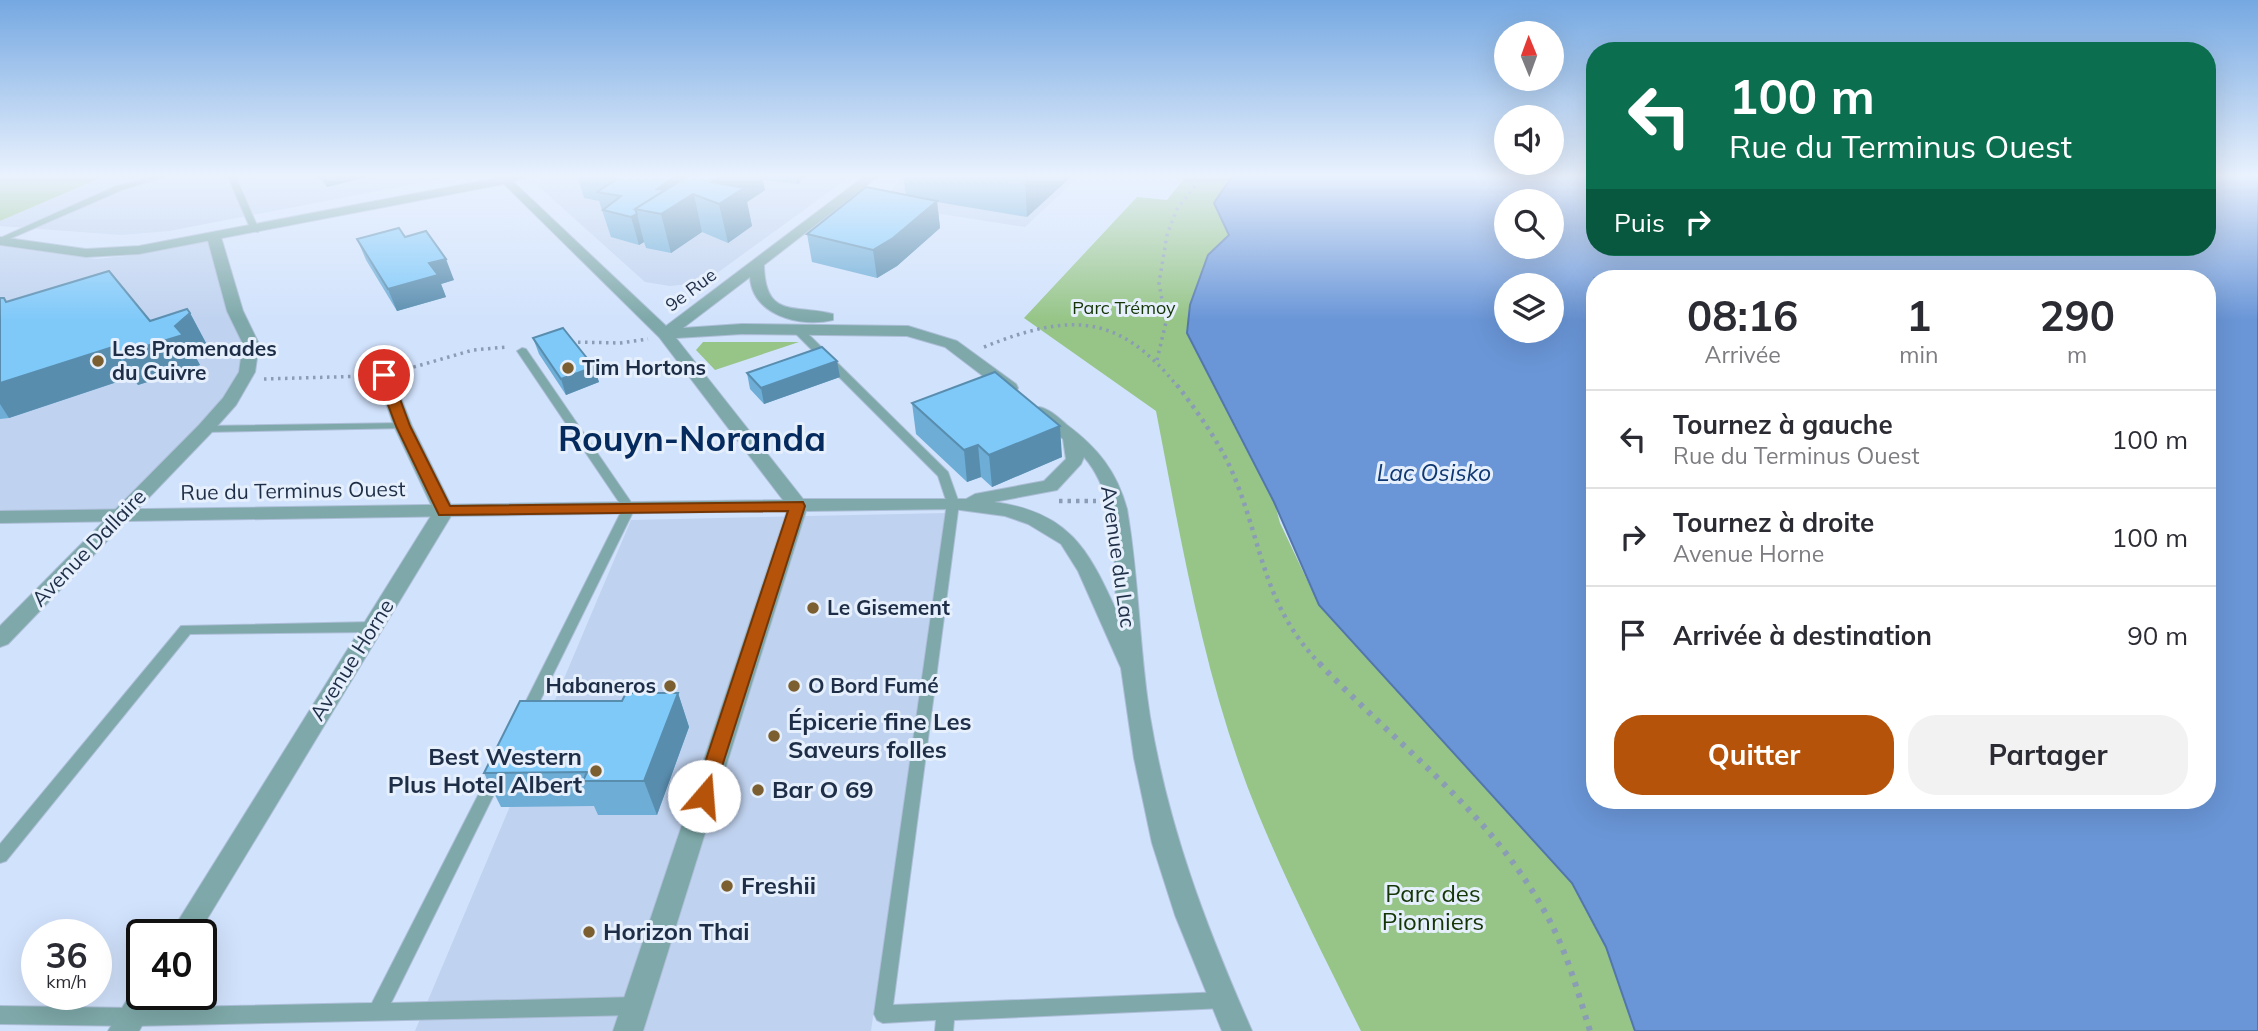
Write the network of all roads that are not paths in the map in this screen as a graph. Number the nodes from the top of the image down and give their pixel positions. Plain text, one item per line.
1 (40, 223) edge
2 (252, 223) edge
3 (288, 223) edge
4 (554, 223) edge
5 (811, 223) edge
6 (255, 230) junction
7 (214, 237) junction
8 (0, 241) edge
9 (757, 264) junction
10 (797, 330) junction
11 (908, 331) junction
12 (664, 334) junction
13 (522, 351) road end
14 (384, 375) dead end
15 (403, 426) junction
16 (205, 429) junction
17 (1072, 438) junction
18 (953, 503) junction
19 (797, 506) junction
20 (629, 508) junction
21 (444, 511) junction
22 (121, 516) junction
23 (0, 517) edge
24 (373, 627) junction
25 (0, 639) edge
26 (1131, 667) junction
27 (519, 728) edge
28 (507, 753) edge
29 (0, 856) edge
30 (192, 919) edge
31 (1224, 1000) junction
32 (636, 1006) junction
33 (378, 1010) junction
34 (946, 1011) junction
35 (134, 1014) edge
36 (0, 1015) edge
37 (628, 1031) edge
38 (944, 1031) edge
39 (1237, 1031) edge

1 - 8 lane
2 - 6 lane
3 - 6 street
4 - 12 street
5 - 9 street, 9e Rue
6 - 7 street
7 - 8 street
7 - 16 street, Avenue Dallaire
9 - 11 street
9 - 12 street, 9e Rue
10 - 11 street, Avenue du Lac
10 - 12 street, Avenue du Lac
10 - 18 lane
11 - 17 street, Avenue du Lac
12 - 19 street
13 - 20 lane
14 - 15 street
15 - 16 lane
15 - 21 street
16 - 22 street, Avenue Dallaire
17 - 18 street
17 - 26 street, Avenue du Lac
18 - 19 street, Rue du Terminus Ouest
18 - 26 street
18 - 34 lane
19 - 20 street, Rue du Terminus Ouest
19 - 32 street
20 - 21 street, Rue du Terminus Ouest
20 - 27 lane
21 - 22 street, Rue du Terminus Ouest
21 - 24 street, Avenue Horne
22 - 23 street, Rue du Terminus Ouest
22 - 25 street, Avenue Dallaire
24 - 29 lane
24 - 30 street, Avenue Horne
26 - 31 street, Avenue du Lac
28 - 33 lane
31 - 34 lane
31 - 39 street, Avenue du Lac
32 - 33 lane
32 - 37 street
33 - 35 lane
34 - 38 lane
35 - 36 lane

